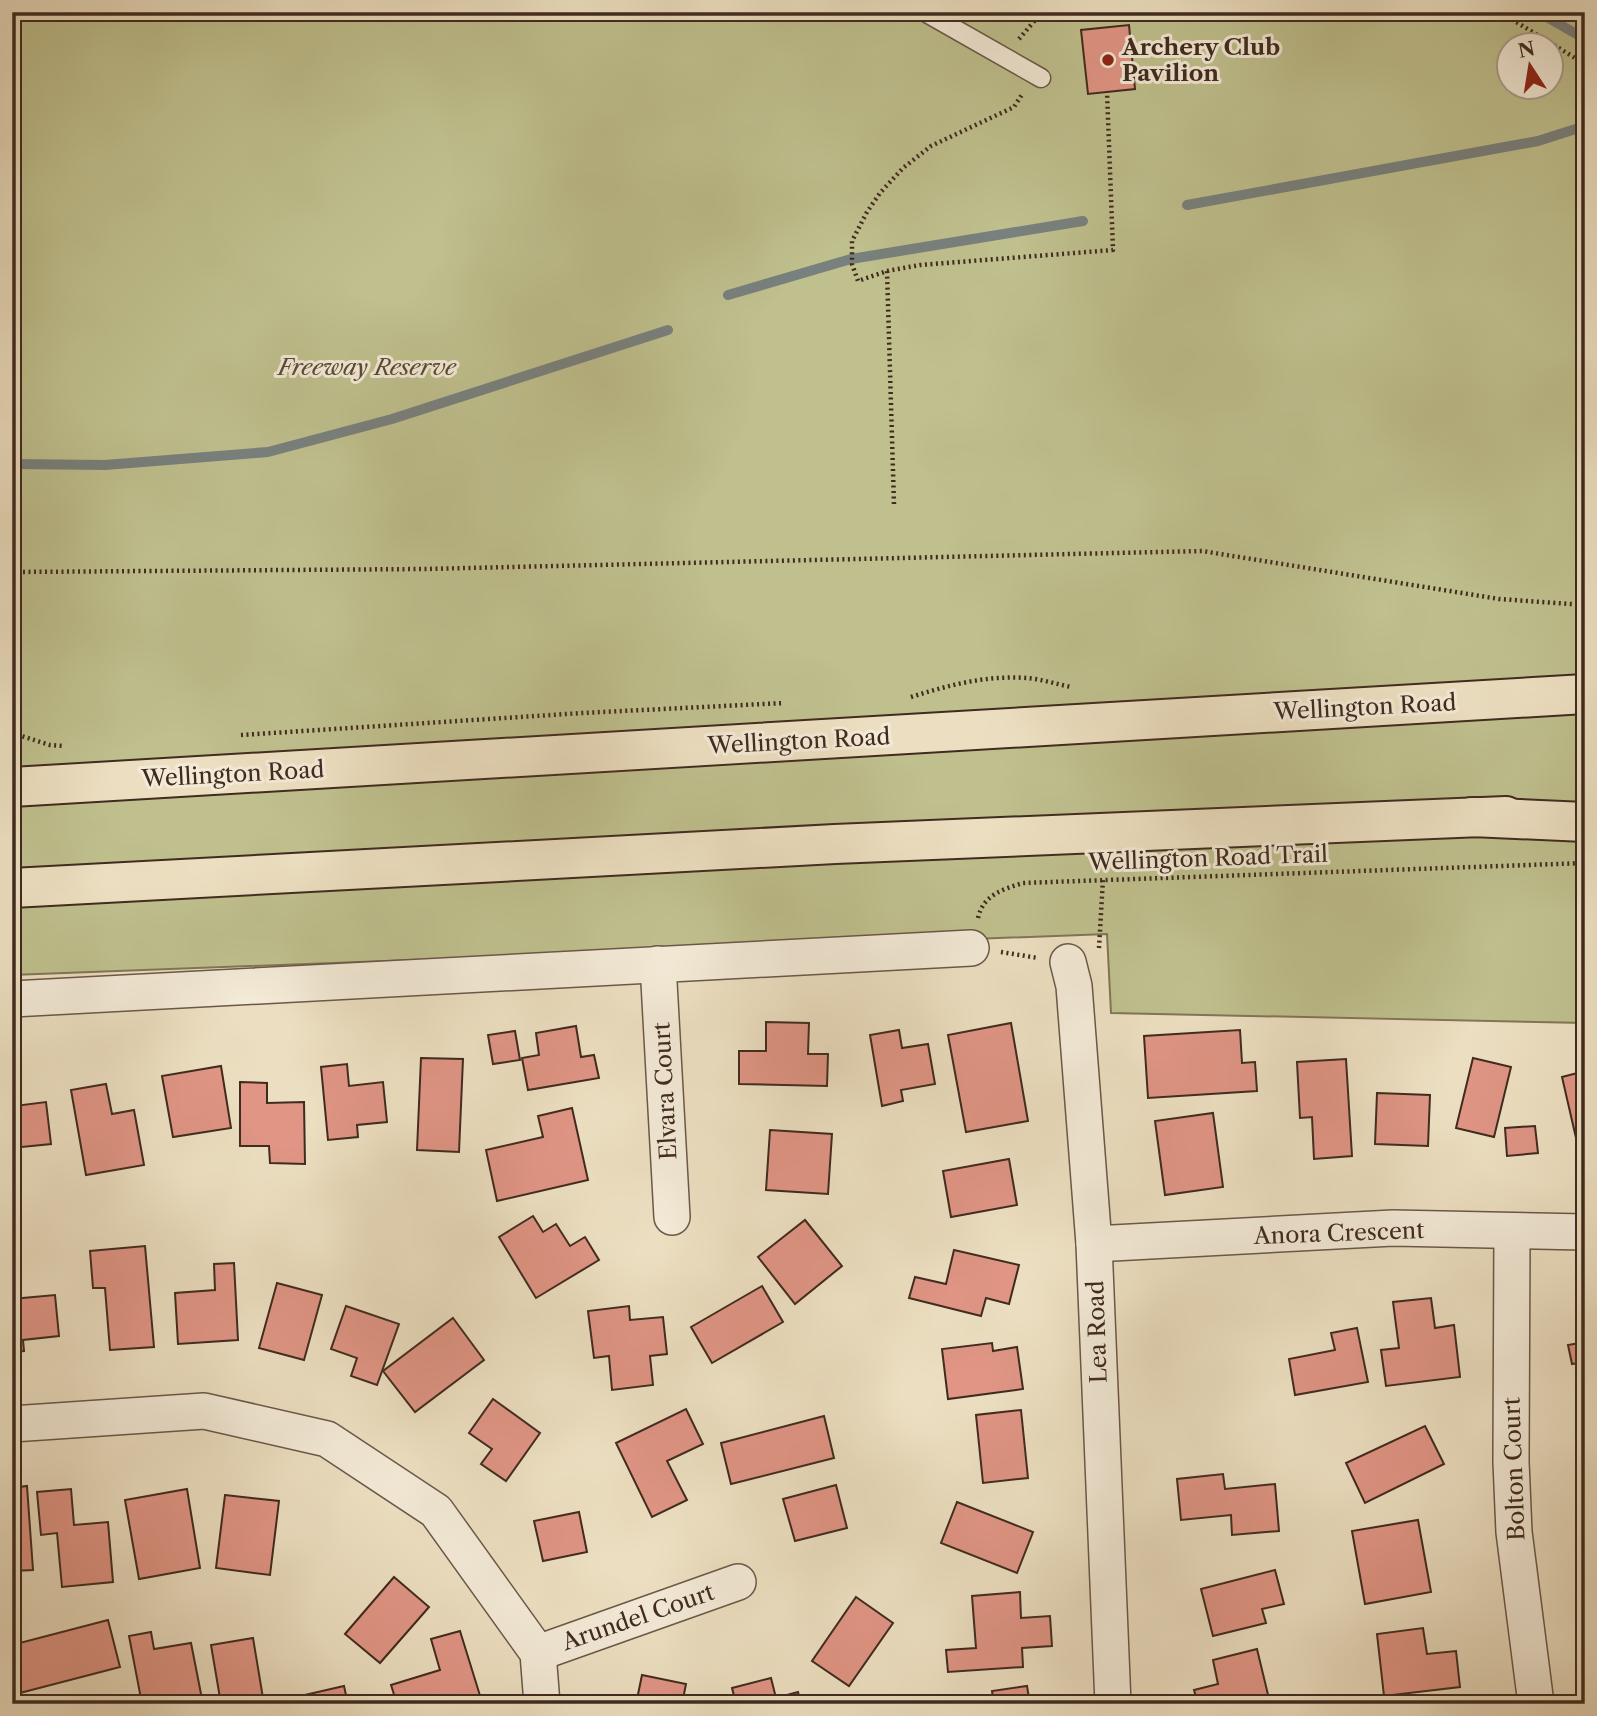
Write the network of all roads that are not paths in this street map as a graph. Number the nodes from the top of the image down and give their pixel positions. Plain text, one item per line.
1 (925, 12) edge
2 (1037, 76) road end
3 (1585, 694) edge
4 (12, 787) edge
5 (1585, 812) edge
6 (1472, 817) junction
7 (1585, 822) edge
8 (12, 888) edge
9 (971, 948) road end
10 (1068, 962) road end
11 (658, 964) junction
12 (12, 999) edge
13 (673, 1217) dead end
14 (1513, 1232) junction
15 (1585, 1232) edge
16 (1094, 1244) junction
17 (12, 1424) edge
18 (738, 1582) dead end
19 (538, 1653) junction
20 (542, 1704) edge
21 (1113, 1704) edge
22 (1536, 1704) edge

1 - 2 lane
3 - 4 highway, Wellington Road
5 - 6 highway
6 - 7 highway
6 - 8 highway
9 - 11 street
10 - 16 street, Lea Road
11 - 12 street
11 - 13 street, Elvara Court
14 - 15 street, Anora Crescent
14 - 16 street, Anora Crescent
14 - 22 street, Bolton Court
16 - 21 street, Lea Road
17 - 19 street
18 - 19 street, Arundel Court
19 - 20 street

